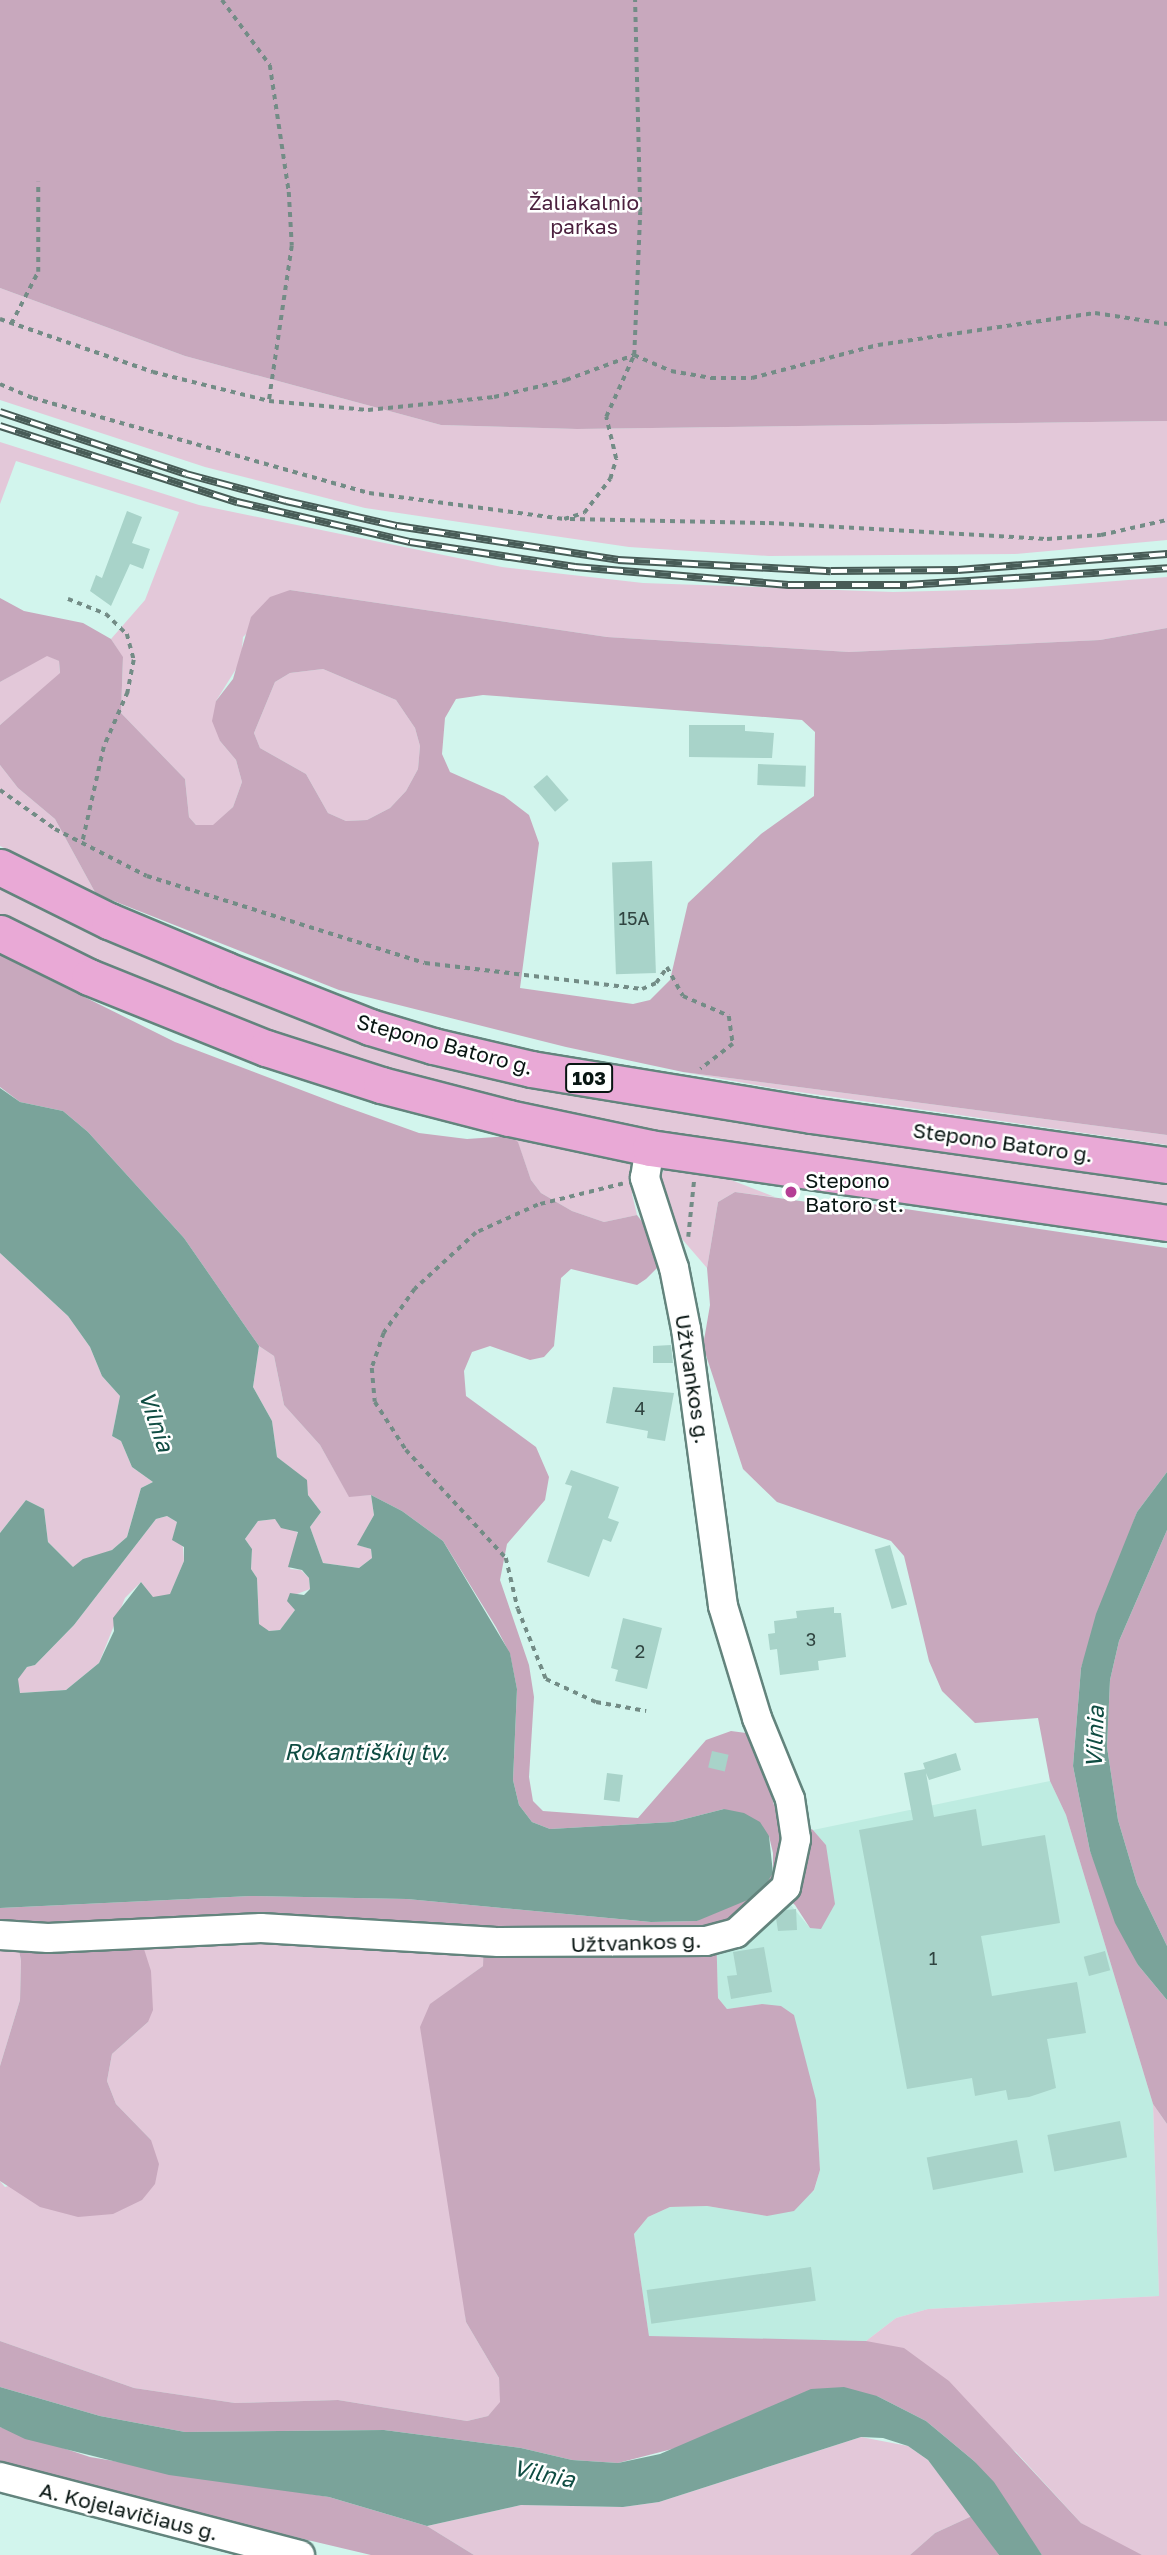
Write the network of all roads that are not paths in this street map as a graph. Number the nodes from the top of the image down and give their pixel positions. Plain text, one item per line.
1 (0, 867) edge
2 (0, 933) edge
3 (648, 1163) junction
4 (1167, 1165) edge
5 (1167, 1223) edge
6 (0, 1935) edge
7 (0, 2477) edge
8 (300, 2555) edge

1 - 4 main road, Stepono Batoro g. / 103
2 - 3 main road
3 - 5 main road
3 - 6 street, Užtvankos g.
7 - 8 street, A. Kojelavičiaus g.

